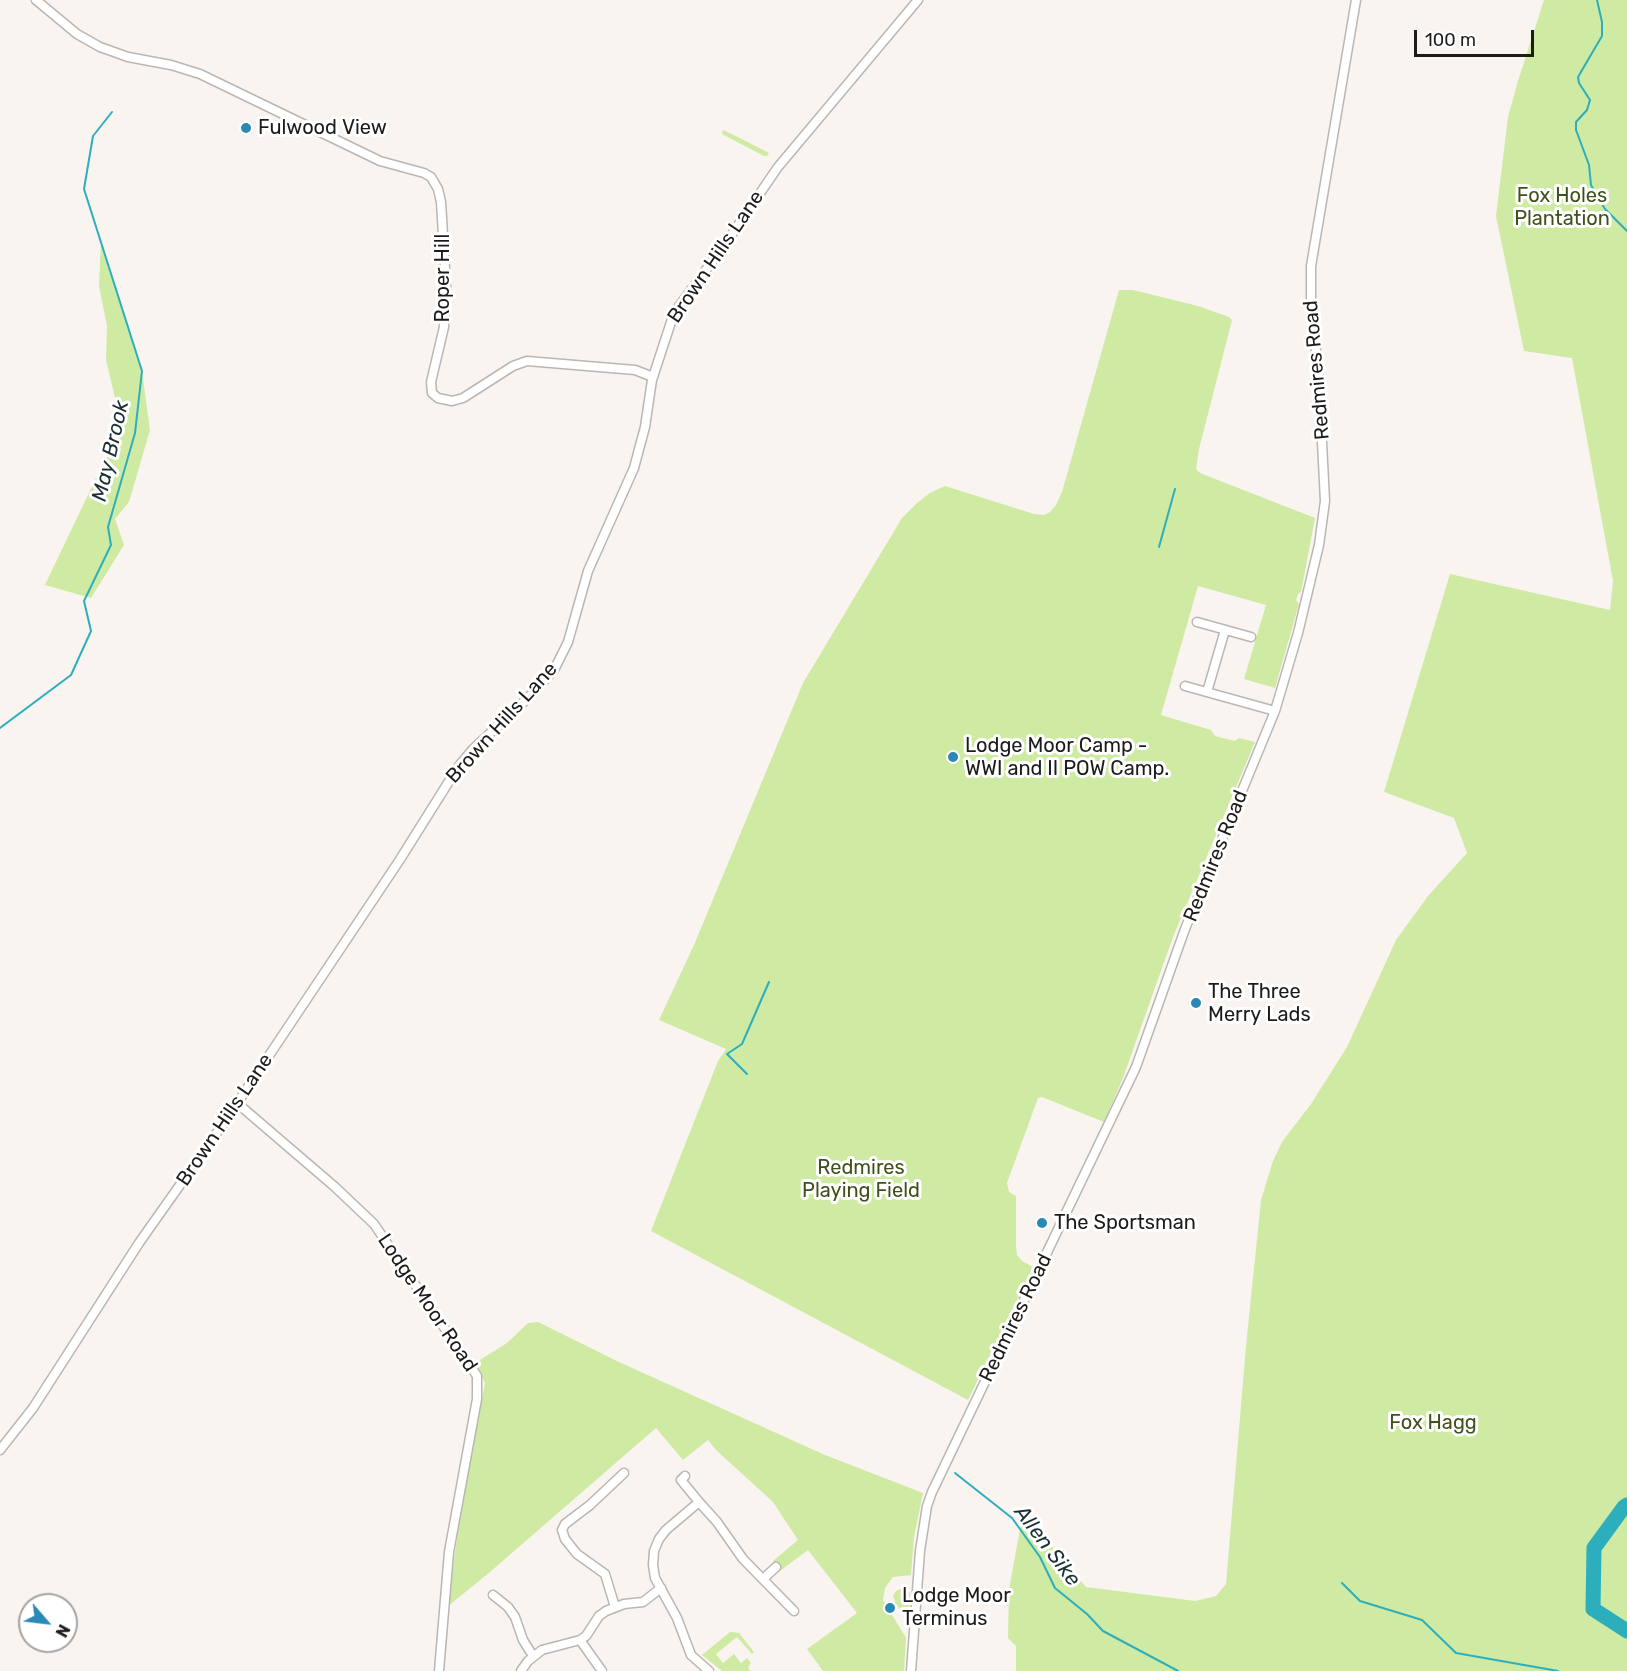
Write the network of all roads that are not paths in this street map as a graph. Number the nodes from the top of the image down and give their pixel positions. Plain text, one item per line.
1 (36, 0) edge
2 (918, 0) edge
3 (1356, 0) edge
4 (653, 376) junction
5 (1197, 622) dead end
6 (1225, 630) junction
7 (1251, 637) dead end
8 (1185, 686) dead end
9 (1208, 692) junction
10 (1275, 711) junction
11 (237, 1103) junction
12 (0, 1450) edge
13 (624, 1473) dead end
14 (683, 1478) dead end
15 (699, 1502) junction
16 (776, 1567) dead end
17 (763, 1579) junction
18 (661, 1588) junction
19 (493, 1595) dead end
20 (615, 1607) junction
21 (794, 1611) dead end
22 (580, 1640) junction
23 (533, 1656) junction
24 (439, 1671) edge
25 (521, 1671) edge
26 (602, 1671) edge
27 (709, 1671) edge
28 (911, 1671) edge

1 - 4 street, Roper Hill
2 - 4 street, Brown Hills Lane
3 - 10 street, Redmires Road
4 - 11 street, Brown Hills Lane
5 - 6 street
6 - 7 street
6 - 9 street
8 - 9 street
9 - 10 street
10 - 28 street, Redmires Road
11 - 12 street, Brown Hills Lane
11 - 24 street, Lodge Moor Road
13 - 20 street
14 - 15 street
15 - 17 street
15 - 18 street
16 - 17 street
17 - 21 street
18 - 20 street
18 - 27 street
19 - 23 street
20 - 22 street
22 - 23 street
22 - 26 street
23 - 25 street

